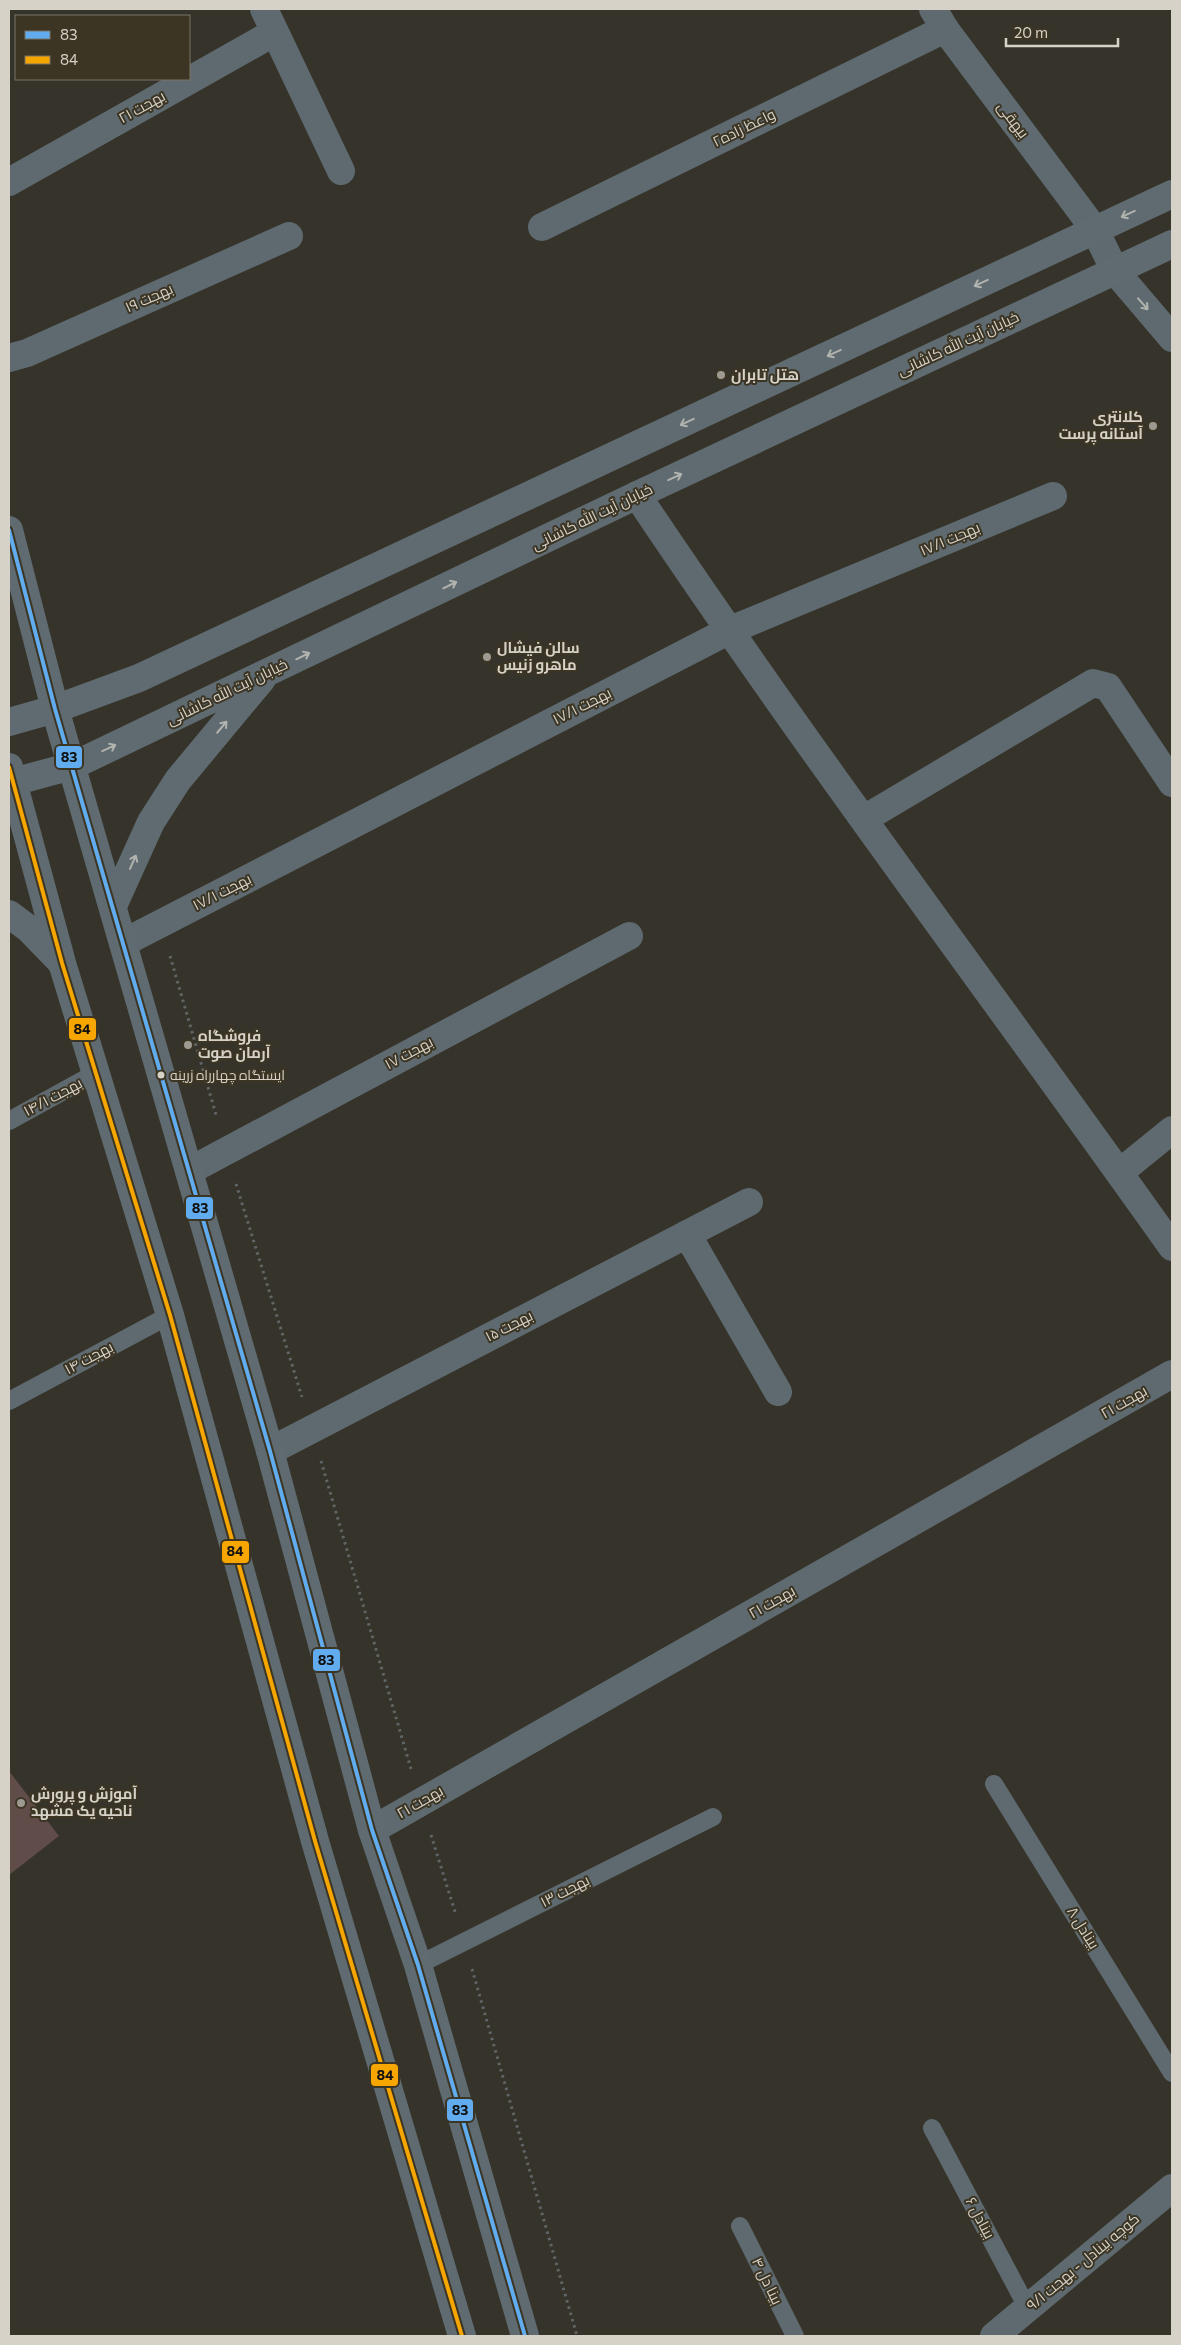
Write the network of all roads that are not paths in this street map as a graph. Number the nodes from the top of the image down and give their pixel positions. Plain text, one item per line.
1 (939, 19) edge
2 (270, 21) edge
3 (190, 70) edge
4 (174, 80) edge
5 (341, 171) dead end
6 (9, 182) edge
7 (1172, 194) edge
8 (542, 227) dead end
9 (1095, 230) junction
10 (289, 236) dead end
11 (1172, 244) edge
12 (1115, 271) junction
13 (1172, 338) edge
14 (9, 358) edge
15 (637, 495) junction
16 (1052, 496) dead end
17 (9, 530) edge
18 (728, 631) junction
19 (267, 673) junction
20 (56, 709) junction
21 (9, 722) edge
22 (72, 766) junction
23 (10, 777) edge
24 (1172, 783) edge
25 (864, 819) junction
26 (113, 906) junction
27 (9, 914) edge
28 (629, 936) dead end
29 (124, 943) junction
30 (62, 963) junction
31 (96, 1073) junction
32 (9, 1121) edge
33 (1172, 1130) edge
34 (190, 1171) junction
35 (1119, 1172) junction
36 (748, 1202) dead end
37 (687, 1234) junction
38 (1172, 1247) edge
39 (170, 1315) junction
40 (1172, 1374) edge
41 (778, 1392) dead end
42 (9, 1401) edge
43 (270, 1451) junction
44 (994, 1784) dead end
45 (713, 1817) dead end
46 (372, 1830) junction
47 (418, 1965) junction
48 (1172, 2072) edge
49 (932, 2128) dead end
50 (1172, 2188) edge
51 (740, 2226) dead end
52 (1028, 2309) junction
53 (462, 2336) edge
54 (525, 2336) edge
55 (795, 2336) edge
56 (994, 2336) edge

1 - 8 street, واعظ زاده۲
1 - 9 street, بیهقی
2 - 3 street, بهجت ۲۱
2 - 5 street
4 - 6 street, بهجت ۲۱
7 -> 9 main road
9 - 12 street, بیهقی
9 -> 20 main road
10 - 14 street, بهجت ۱۹
11 - 12 main road, خیابان آیت الله کاشانی
12 -> 13 street, بیهقی
15 -> 12 main road, خیابان آیت الله کاشانی
15 - 18 street
19 -> 15 main road, خیابان آیت الله کاشانی
16 - 18 street, بهجت ۱۷/۱
17 - 20 main road
18 - 25 street
18 - 29 street, بهجت ۱۷/۱
22 -> 19 main road, خیابان آیت الله کاشانی
26 -> 19 main road
20 - 21 main road
20 - 22 main road
22 - 23 main road, خیابان آیت الله کاشانی
22 - 26 main road
23 - 30 main road
24 - 25 street
25 - 35 street
26 - 29 main road
27 - 30 main road
28 - 34 street, بهجت ۱۷
29 - 34 main road
30 - 31 main road
31 - 32 lane, بهجت ۱۴/۱
31 - 39 main road
33 - 35 street
34 - 43 main road
35 - 38 street
36 - 37 street, بهجت ۱۵
37 - 41 street
37 - 43 street, بهجت ۱۵
39 - 42 lane, بهجت ۱۴
39 - 53 main road
40 - 46 street, بهجت ۲۱
43 - 46 main road
44 - 48 lane, بینادل ۸
45 - 47 lane, بهجت ۱۳
46 - 47 main road
47 - 54 main road
49 - 52 lane, بینادل ۶
50 - 52 street, کوچه بینادل - بهجت ۹/۱
51 - 55 lane, بینا دل ۴
52 - 56 street, کوچه بینادل - بهجت ۹/۱

